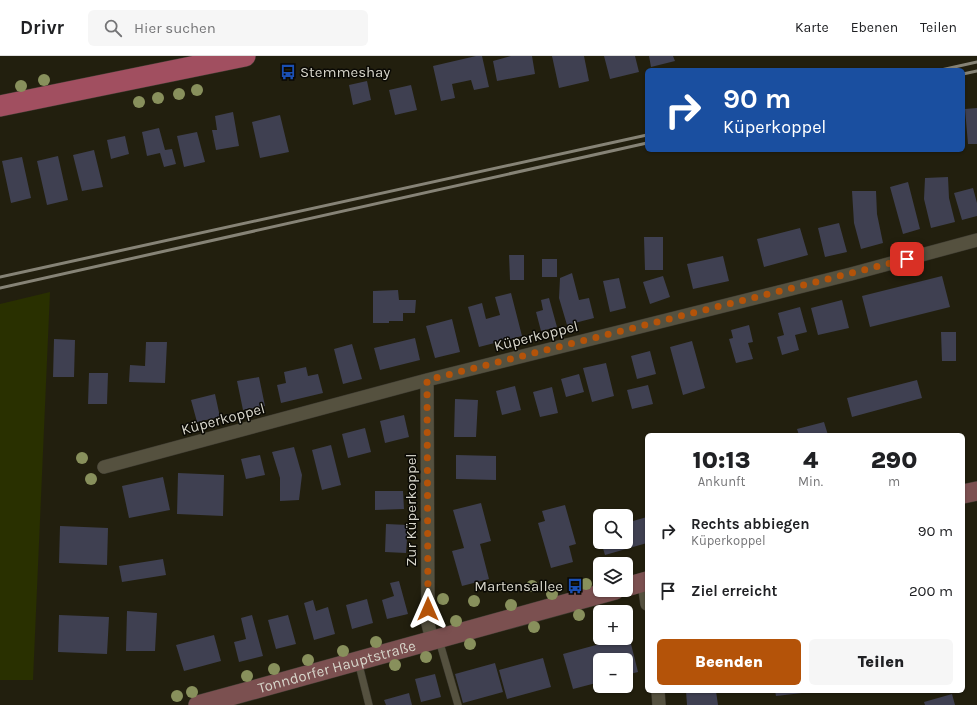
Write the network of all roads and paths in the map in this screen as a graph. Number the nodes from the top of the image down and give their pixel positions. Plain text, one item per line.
1 (245, 56) edge
2 (0, 106) edge
3 (977, 240) edge
4 (427, 380) junction
5 (104, 467) dead end
6 (977, 491) edge
7 (965, 494) edge
8 (645, 582) edge
9 (633, 585) edge
10 (593, 596) edge
11 (435, 639) junction
12 (358, 661) junction
13 (658, 693) edge
14 (198, 705) edge
15 (369, 705) edge
16 (458, 705) edge
17 (659, 705) edge

1 - 2 main road
3 - 4 street, Küperkoppel
4 - 5 street, Küperkoppel
4 - 11 street, Zur Küperkoppel
6 - 7 main road
8 - 9 main road
10 - 11 main road, Tonndorfer Hauptstraße
11 - 12 main road, Tonndorfer Hauptstraße
11 - 16 lane
12 - 14 main road, Tonndorfer Hauptstraße
12 - 15 lane
13 - 17 street

